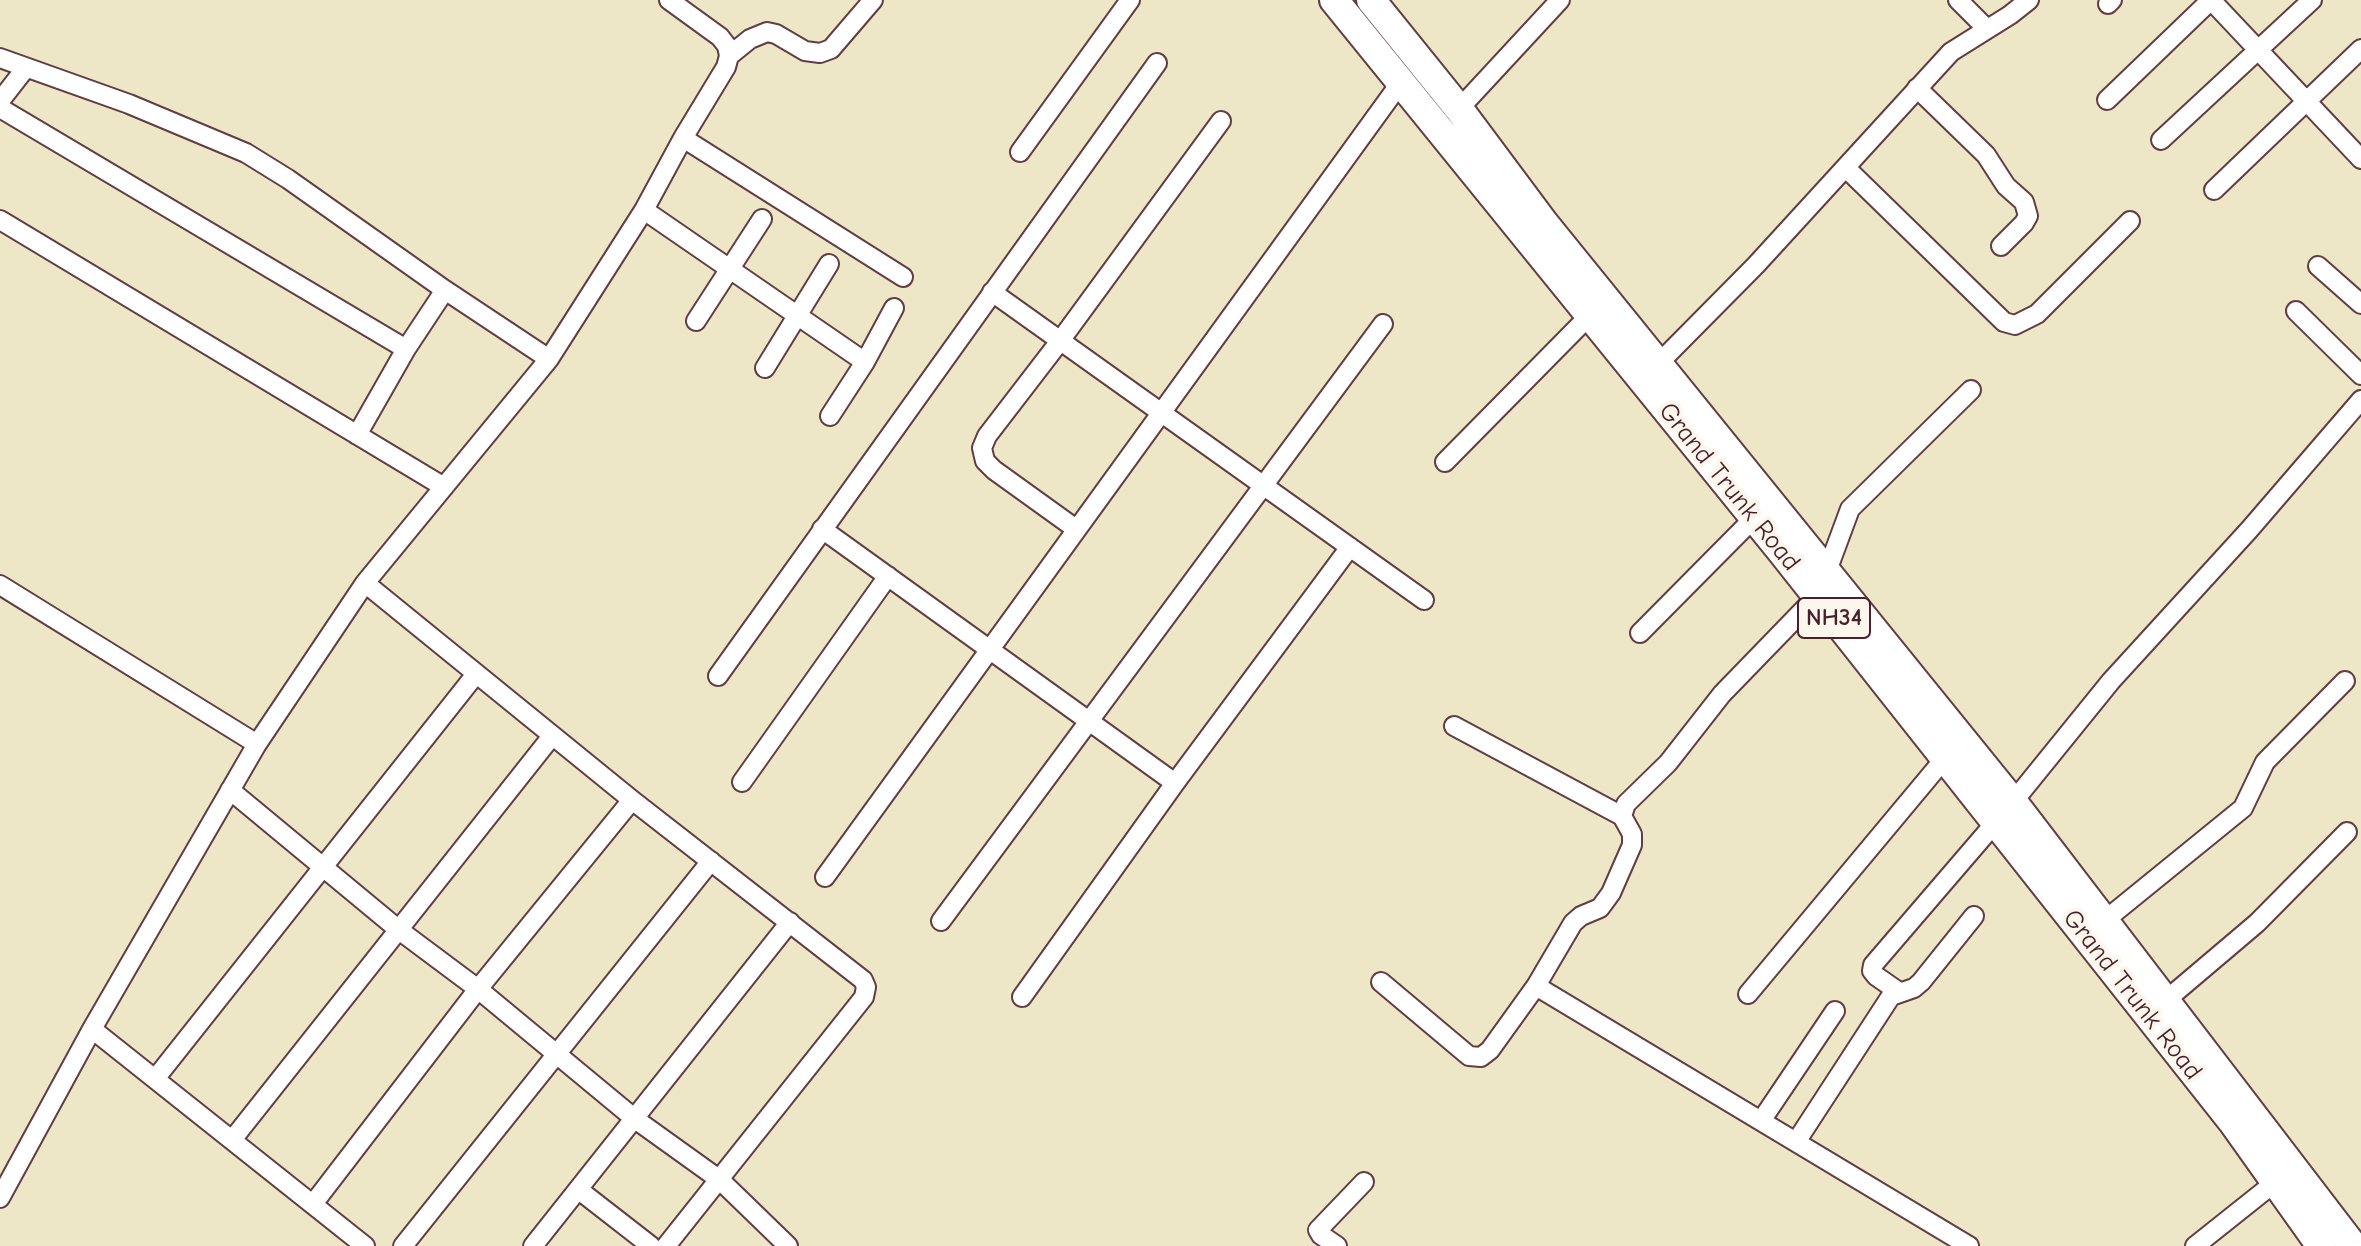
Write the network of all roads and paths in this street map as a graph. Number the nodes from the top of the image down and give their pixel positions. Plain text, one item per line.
1 (669, 0) edge
2 (873, 0) edge
3 (1130, 0) edge
4 (1334, 0) edge
5 (1371, 0) edge
6 (1560, 0) edge
7 (1958, 0) edge
8 (2029, 0) edge
9 (2211, 0) edge
10 (2312, 0) edge
11 (1987, 29) junction
12 (2361, 49) edge
13 (2259, 51) junction
14 (729, 56) junction
15 (0, 58) edge
16 (1157, 63) dead end
17 (25, 69) junction
18 (1401, 82) junction
19 (1917, 88) junction
20 (2107, 100) dead end
21 (0, 101) edge
22 (2307, 102) junction
23 (0, 108) edge
24 (1459, 109) junction
25 (1221, 121) dead end
26 (683, 138) junction
27 (2161, 140) dead end
28 (2359, 151) edge
29 (1020, 152) dead end
30 (1846, 168) junction
31 (2214, 190) dead end
32 (644, 210) junction
33 (762, 219) dead end
34 (0, 220) edge
35 (2130, 221) dead end
36 (2001, 246) dead end
37 (829, 264) dead end
38 (2318, 266) dead end
39 (729, 267) junction
40 (903, 277) dead end
41 (445, 290) junction
42 (992, 292) junction
43 (2361, 304) edge
44 (894, 308) dead end
45 (2296, 311) dead end
46 (797, 314) junction
47 (1590, 315) junction
48 (696, 321) dead end
49 (1383, 324) dead end
50 (1060, 341) junction
51 (406, 349) junction
52 (549, 359) junction
53 (865, 362) junction
54 (1658, 364) junction
55 (765, 368) dead end
56 (2361, 375) edge
57 (1971, 390) dead end
58 (2361, 400) edge
59 (1161, 414) junction
60 (830, 416) dead end
61 (357, 435) junction
62 (1445, 462) dead end
63 (444, 487) junction
64 (1264, 488) junction
65 (1754, 518) junction
66 (822, 529) junction
67 (1076, 529) junction
68 (1350, 547) junction
69 (888, 576) junction
70 (365, 583) junction
71 (1822, 584) junction
72 (0, 585) edge
73 (1424, 600) dead end
74 (1640, 633) dead end
75 (989, 649) junction
76 (476, 674) junction
77 (718, 676) dead end
78 (2345, 681) dead end
79 (1087, 722) junction
80 (1454, 726) dead end
81 (552, 736) junction
82 (257, 744) junction
83 (1945, 758) junction
84 (742, 782) dead end
85 (1175, 783) junction
86 (230, 790) junction
87 (632, 800) junction
88 (2004, 812) junction
89 (1622, 816) junction
90 (2347, 832) dead end
91 (711, 861) junction
92 (324, 865) junction
93 (825, 877) dead end
94 (1974, 916) dead end
95 (941, 921) dead end
96 (2104, 921) junction
97 (790, 922) junction
98 (399, 930) junction
99 (1381, 982) dead end
100 (1536, 986) junction
101 (478, 989) junction
102 (1899, 992) junction
103 (1748, 994) dead end
104 (1022, 997) dead end
105 (2165, 1001) junction
106 (1835, 1011) dead end
107 (92, 1029) junction
108 (558, 1055) junction
109 (155, 1079) junction
110 (635, 1119) junction
111 (1761, 1121) junction
112 (232, 1140) junction
113 (1796, 1142) junction
114 (2284, 1176) junction
115 (720, 1180) junction
116 (1364, 1182) dead end
117 (579, 1190) junction
118 (0, 1198) edge
119 (313, 1204) junction
120 (365, 1246) edge
121 (403, 1246) edge
122 (533, 1246) edge
123 (651, 1246) edge
124 (666, 1246) edge
125 (788, 1246) edge
126 (1337, 1246) edge
127 (1969, 1246) edge
128 (2195, 1246) edge
129 (2321, 1246) edge
130 (2353, 1246) edge

1 - 14 street
2 - 14 street
3 - 29 street
4 - 18 highway, Grand Trunk Road / NH34
5 - 24 highway, Grand Trunk Road / NH34
6 - 24 street
7 - 11 street
8 - 11 street
9 - 13 street
9 - 20 street
10 - 13 street
11 - 19 street
12 - 22 street
13 - 22 street
13 - 27 street
14 - 26 street
15 - 17 street
16 - 42 street
17 - 21 street
17 - 41 street
18 - 47 highway, Grand Trunk Road / NH34
18 - 59 street
19 - 30 street
19 - 36 street
22 - 28 street
22 - 31 street
23 - 51 street
24 - 54 highway, Grand Trunk Road / NH34
25 - 50 street
26 - 32 street
26 - 40 street
30 - 35 street
30 - 54 street
32 - 39 street
32 - 52 street
33 - 39 street
34 - 61 street
37 - 46 street
38 - 43 street
39 - 46 street
39 - 48 street
41 - 51 street
41 - 52 street
42 - 50 street
42 - 66 street
44 - 53 street
45 - 56 street
46 - 53 street
46 - 55 street
47 - 62 street
47 - 65 highway, Grand Trunk Road / NH34
49 - 64 street
50 - 59 street
50 - 67 street
51 - 61 street
52 - 63 street
53 - 60 street
54 - 71 highway, Grand Trunk Road / NH34
57 - 71 street
58 - 88 street
59 - 64 street
59 - 67 street
61 - 63 street
63 - 70 street
64 - 68 street
64 - 79 street
65 - 71 highway, Grand Trunk Road / NH34
65 - 74 street
66 - 69 street
66 - 77 street
67 - 75 street
68 - 73 street
68 - 85 street
69 - 75 street
69 - 84 street
70 - 76 street
70 - 82 street
71 - 83 highway, Grand Trunk Road / NH34
71 - 88 highway, Grand Trunk Road / NH34
71 - 89 street
72 - 82 street
75 - 79 street
75 - 93 street
76 - 81 street
76 - 92 street
78 - 96 street
79 - 85 street
79 - 95 street
80 - 89 street
81 - 87 street
81 - 98 street
82 - 86 street
83 - 88 highway, Grand Trunk Road / NH34
83 - 103 street
85 - 104 street
86 - 92 street
86 - 107 street
87 - 91 street
87 - 101 street
88 - 96 highway, Grand Trunk Road / NH34
88 - 102 street
88 - 114 highway, Grand Trunk Road / NH34
89 - 100 street
90 - 105 street
91 - 97 street
91 - 108 street
92 - 98 street
92 - 109 street
94 - 102 street
96 - 105 highway, Grand Trunk Road / NH34
97 - 110 street
97 - 115 street
98 - 101 street
98 - 112 street
99 - 100 street
100 - 111 street
101 - 108 street
101 - 119 street
102 - 113 street
105 - 114 highway, Grand Trunk Road / NH34
106 - 111 street
107 - 109 street
107 - 118 street
108 - 110 street
108 - 121 street
109 - 112 street
110 - 115 street
110 - 117 street
111 - 113 street
112 - 119 street
113 - 127 street
114 - 128 street
114 - 129 highway, Grand Trunk Road / NH34
114 - 130 highway, Grand Trunk Road / NH34
115 - 124 street
115 - 125 street
116 - 126 street
117 - 122 street
117 - 123 street
119 - 120 street

